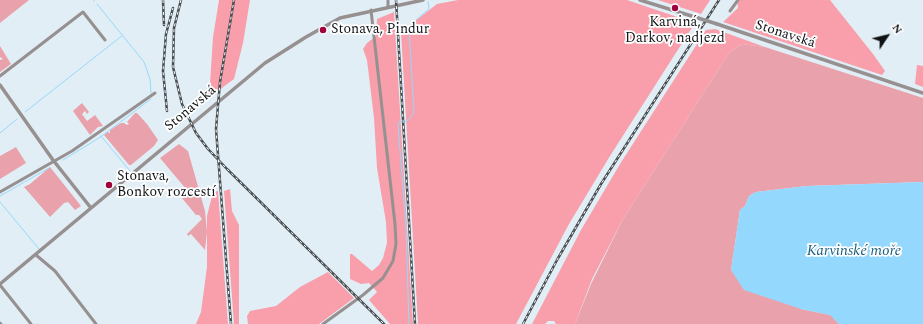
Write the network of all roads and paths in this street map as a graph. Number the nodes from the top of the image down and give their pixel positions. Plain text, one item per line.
1 (388, 0) edge
2 (423, 0) edge
3 (640, 0) edge
4 (738, 0) edge
5 (388, 7) junction
6 (371, 10) junction
7 (730, 11) dead end
8 (105, 40) dead end
9 (0, 76) edge
10 (0, 85) edge
11 (155, 93) dead end
12 (923, 93) edge
13 (53, 160) junction
14 (0, 192) edge
15 (91, 208) junction
16 (36, 255) junction
17 (0, 285) edge
18 (31, 324) edge
19 (96, 324) edge
20 (323, 324) edge

1 - 5 street
2 - 5 street, Stonavská
3 - 12 street, Stonavská, bridge
4 - 7 street
5 - 6 street, Stonavská
6 - 15 street, Stonavská
6 - 20 street
8 - 9 street
10 - 13 street
11 - 13 street
13 - 14 street
13 - 15 street
15 - 16 street, Stonavská
16 - 17 street, Stonavská
16 - 19 street
17 - 18 street

